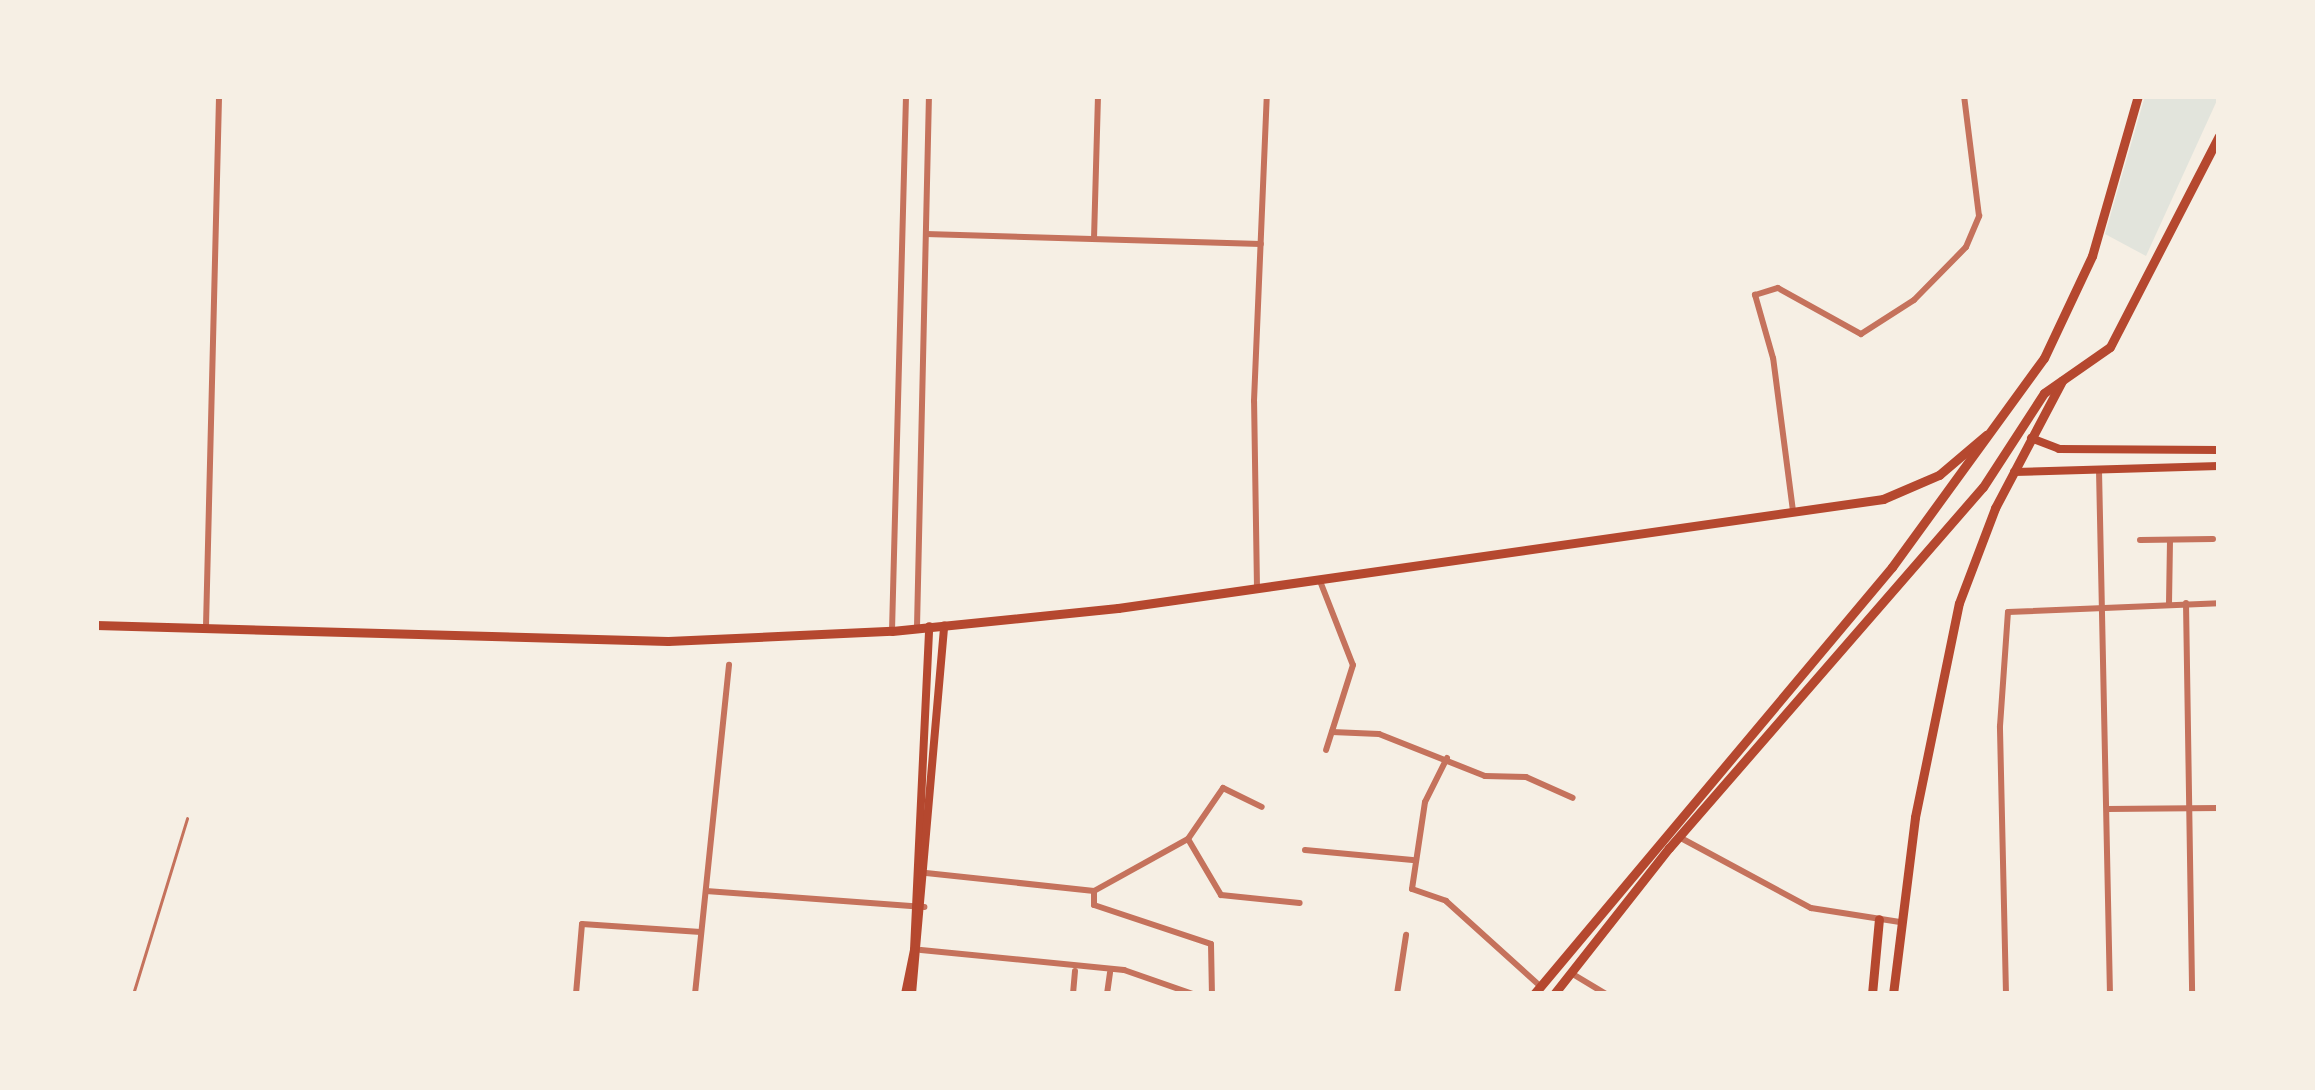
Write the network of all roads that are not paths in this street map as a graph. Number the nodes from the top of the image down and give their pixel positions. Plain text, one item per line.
1 (219, 96) edge
2 (906, 96) edge
3 (929, 96) edge
4 (1098, 96) edge
5 (1268, 96) edge
6 (1964, 96) edge
7 (2138, 96) edge
8 (2219, 136) edge
9 (926, 234) junction
10 (1094, 239) junction
11 (1261, 244) junction
12 (2063, 379) junction
13 (1986, 435) junction
14 (2030, 437) junction
15 (2219, 450) edge
16 (2098, 466) junction
17 (2219, 466) edge
18 (2012, 472) junction
19 (1793, 511) junction
20 (2212, 539) dead end
21 (2140, 540) dead end
22 (2170, 540) junction
23 (1320, 581) junction
24 (1257, 592) junction
25 (2186, 603) junction
26 (2219, 603) edge
27 (2169, 604) junction
28 (2106, 609) junction
29 (96, 625) edge
30 (206, 626) junction
31 (944, 626) junction
32 (923, 627) junction
33 (892, 631) junction
34 (729, 665) dead end
35 (1332, 732) junction
36 (1326, 750) dead end
37 (1447, 758) junction
38 (1573, 797) dead end
39 (1262, 807) dead end
40 (2191, 808) junction
41 (2219, 808) edge
42 (2107, 809) junction
43 (188, 818) dead end
44 (1679, 837) junction
45 (1188, 839) junction
46 (1305, 850) dead end
47 (1413, 860) junction
48 (926, 873) junction
49 (704, 891) junction
50 (1094, 892) junction
51 (1300, 903) dead end
52 (920, 907) junction
53 (1880, 919) junction
54 (1900, 922) junction
55 (700, 932) junction
56 (1406, 935) dead end
57 (921, 950) junction
58 (1075, 971) junction
59 (1109, 972) junction
60 (1571, 973) junction
61 (1537, 990) edge
62 (133, 994) edge
63 (576, 994) edge
64 (694, 994) edge
65 (908, 994) edge
66 (1073, 994) edge
67 (1107, 994) edge
68 (1193, 994) edge
69 (1212, 994) edge
70 (1397, 994) edge
71 (1554, 994) edge
72 (1606, 994) edge
73 (1872, 994) edge
74 (1893, 994) edge
75 (2006, 994) edge
76 (2110, 994) edge
77 (2192, 994) edge

1 - 30 street
2 - 33 street
3 - 9 street
4 - 10 street
5 - 11 street
6 - 19 street
7 - 13 main road
8 - 12 main road
9 - 10 street
9 - 32 street
10 - 11 street
11 - 24 street
12 - 14 main road
12 - 44 main road
13 - 19 main road
13 - 61 main road
14 - 15 main road
14 - 18 main road
16 - 17 main road
16 - 18 main road
16 - 28 street
18 - 54 main road
19 - 23 main road
20 - 22 street
21 - 22 street
22 - 27 street
23 - 24 main road
23 - 35 street
24 - 31 main road
25 - 26 street
25 - 27 street
25 - 40 street
27 - 28 street
28 - 42 street
28 - 75 street
29 - 30 main road
30 - 33 main road
31 - 32 main road
31 - 48 main road
32 - 33 main road
32 - 52 main road
34 - 49 street
35 - 36 street
35 - 37 street
37 - 38 street
37 - 47 street
39 - 45 street
40 - 41 street
40 - 42 street
40 - 77 street
42 - 76 street
43 - 62 lane
44 - 53 street
44 - 60 main road
45 - 50 street
45 - 51 street
46 - 47 street
47 - 61 street
48 - 50 street
48 - 52 main road
49 - 52 street
49 - 55 street
50 - 69 street
52 - 57 main road
52 - 65 main road
53 - 54 street
53 - 73 main road
54 - 74 main road
55 - 63 street
55 - 64 street
56 - 70 street
57 - 58 street
57 - 65 main road
58 - 59 street
58 - 66 street
59 - 67 street
59 - 68 street
60 - 71 main road
60 - 72 street

